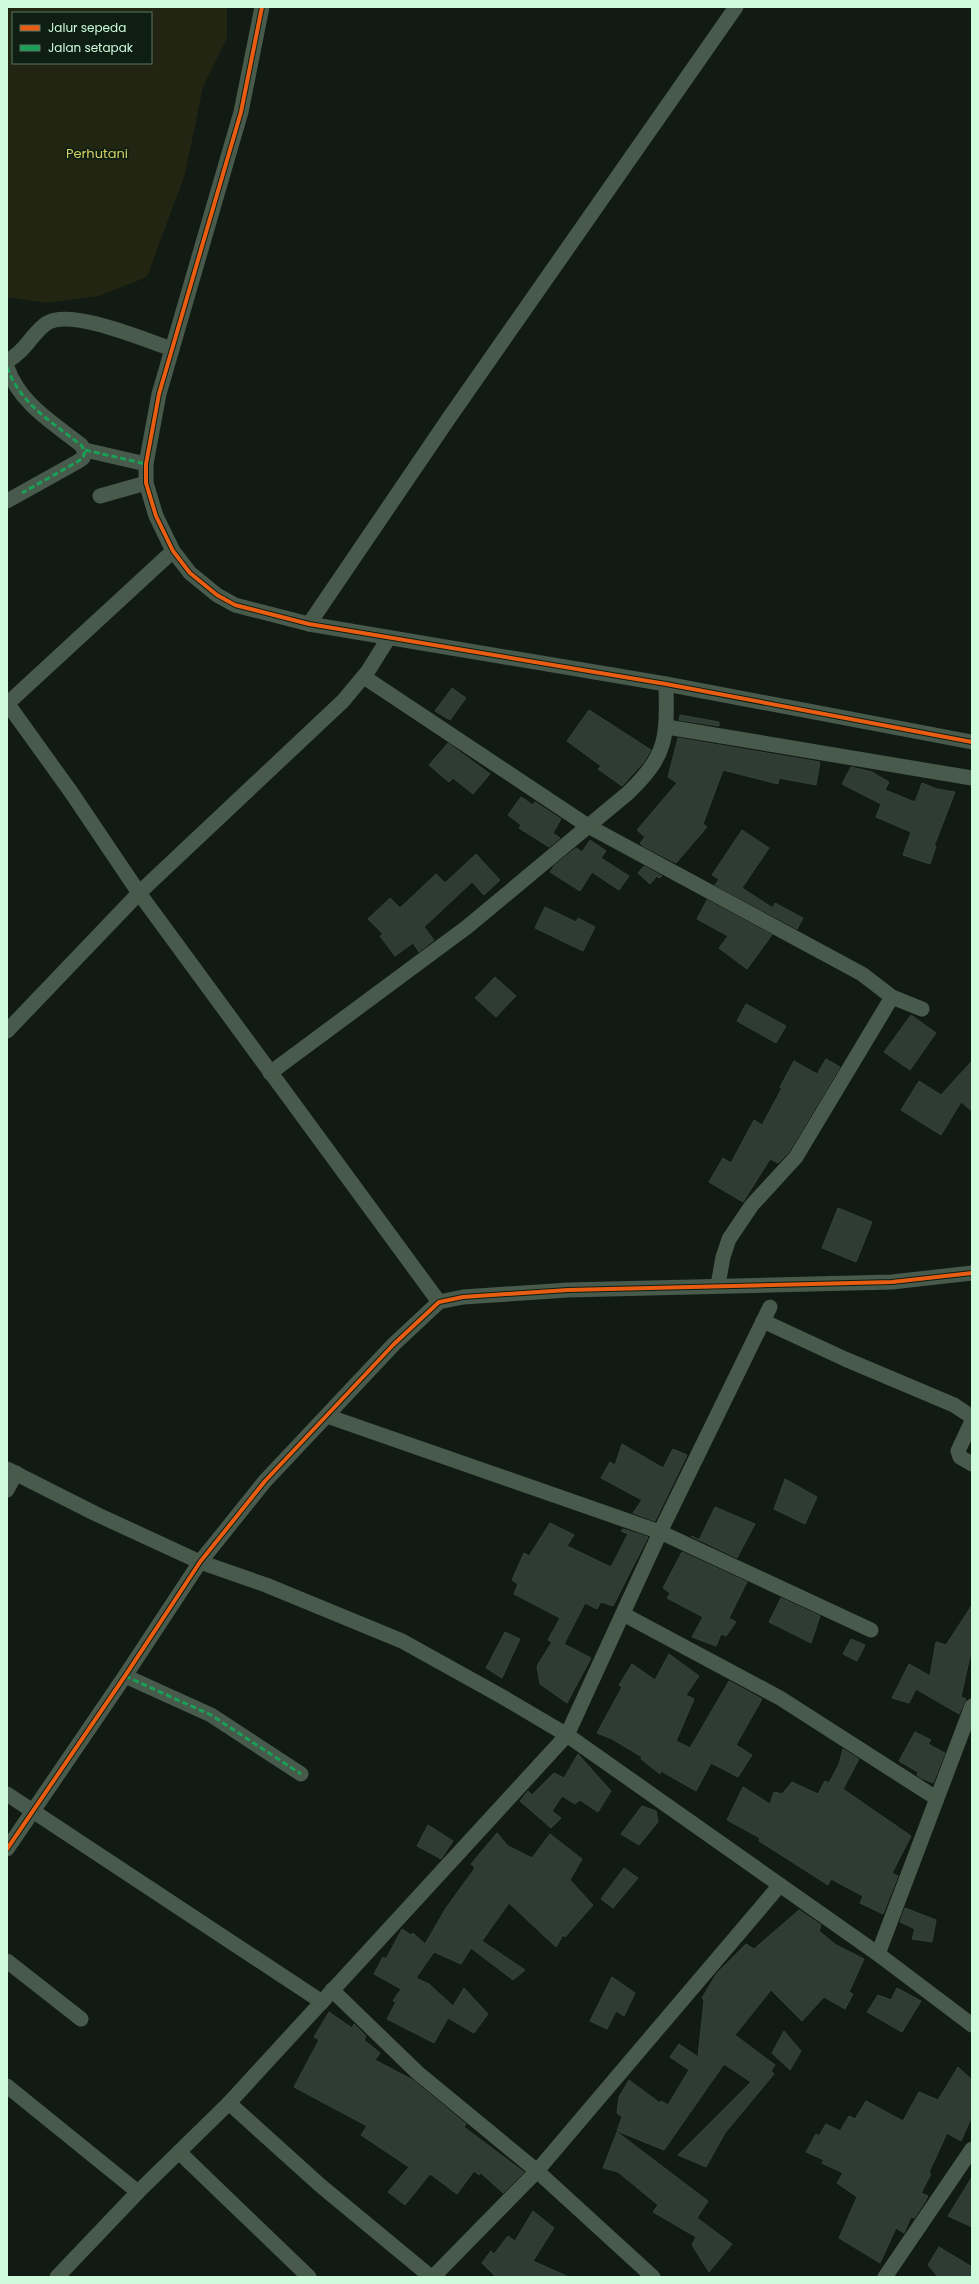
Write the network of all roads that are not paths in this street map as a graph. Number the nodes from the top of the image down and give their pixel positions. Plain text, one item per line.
1 (262, 7) edge
2 (736, 7) edge
3 (172, 349) junction
4 (7, 361) edge
5 (7, 367) edge
6 (85, 450) junction
7 (146, 464) junction
8 (146, 483) junction
9 (100, 496) dead end
10 (7, 501) edge
11 (173, 551) junction
12 (309, 624) junction
13 (388, 639) junction
14 (366, 674) junction
15 (666, 684) junction
16 (7, 704) edge
17 (667, 717) junction
18 (972, 742) edge
19 (972, 778) edge
20 (588, 826) junction
21 (139, 893) junction
22 (892, 997) junction
23 (922, 1010) dead end
24 (7, 1031) edge
25 (270, 1073) junction
26 (972, 1273) edge
27 (718, 1286) junction
28 (439, 1302) junction
29 (770, 1307) dead end
30 (763, 1321) junction
31 (327, 1416) junction
32 (972, 1417) edge
33 (972, 1421) edge
34 (972, 1464) edge
35 (11, 1471) edge
36 (7, 1490) edge
37 (660, 1532) junction
38 (200, 1562) junction
39 (623, 1614) junction
40 (871, 1630) dead end
41 (125, 1676) junction
42 (972, 1706) edge
43 (568, 1735) junction
44 (300, 1774) dead end
45 (7, 1794) edge
46 (936, 1798) junction
47 (34, 1812) junction
48 (7, 1849) edge
49 (780, 1885) junction
50 (878, 1954) junction
51 (7, 1962) edge
52 (332, 1990) junction
53 (322, 2002) junction
54 (81, 2019) dead end
55 (972, 2025) edge
56 (7, 2086) edge
57 (229, 2103) junction
58 (972, 2149) edge
59 (179, 2152) junction
60 (537, 2171) junction
61 (138, 2192) junction
62 (57, 2277) edge
63 (309, 2277) edge
64 (432, 2277) edge
65 (653, 2277) edge
66 (885, 2277) edge

1 - 3 street
2 - 12 street
3 - 4 street
3 - 7 street
5 - 6 street
6 - 7 street
6 - 10 street
7 - 8 street
8 - 9 street
8 - 11 street
11 - 12 street
11 - 16 street
12 - 13 street
13 - 14 street
13 - 15 street
14 - 20 street
14 - 21 street
15 - 17 street
15 - 18 street
16 - 21 street
17 - 19 street
17 - 20 street
20 - 22 street
20 - 25 street
21 - 24 street
21 - 25 street
22 - 23 street
22 - 27 street
25 - 28 street
26 - 27 street
27 - 28 street
28 - 31 street
29 - 30 street
30 - 32 street
30 - 37 street
31 - 37 street
31 - 38 street
33 - 34 street
35 - 36 street
35 - 38 street
37 - 39 street
37 - 40 street
38 - 41 street
38 - 43 street
39 - 43 street
39 - 46 street
41 - 44 street
41 - 47 street
42 - 46 street
43 - 49 street
43 - 52 street
45 - 47 street
46 - 50 street
47 - 48 street
47 - 53 street
49 - 50 street
49 - 60 street
50 - 55 street
51 - 54 street
52 - 53 street
52 - 60 street
53 - 57 street
56 - 61 street
57 - 59 street
57 - 64 street
58 - 66 street
59 - 61 street
59 - 63 street
60 - 64 street
60 - 65 street
61 - 62 street

